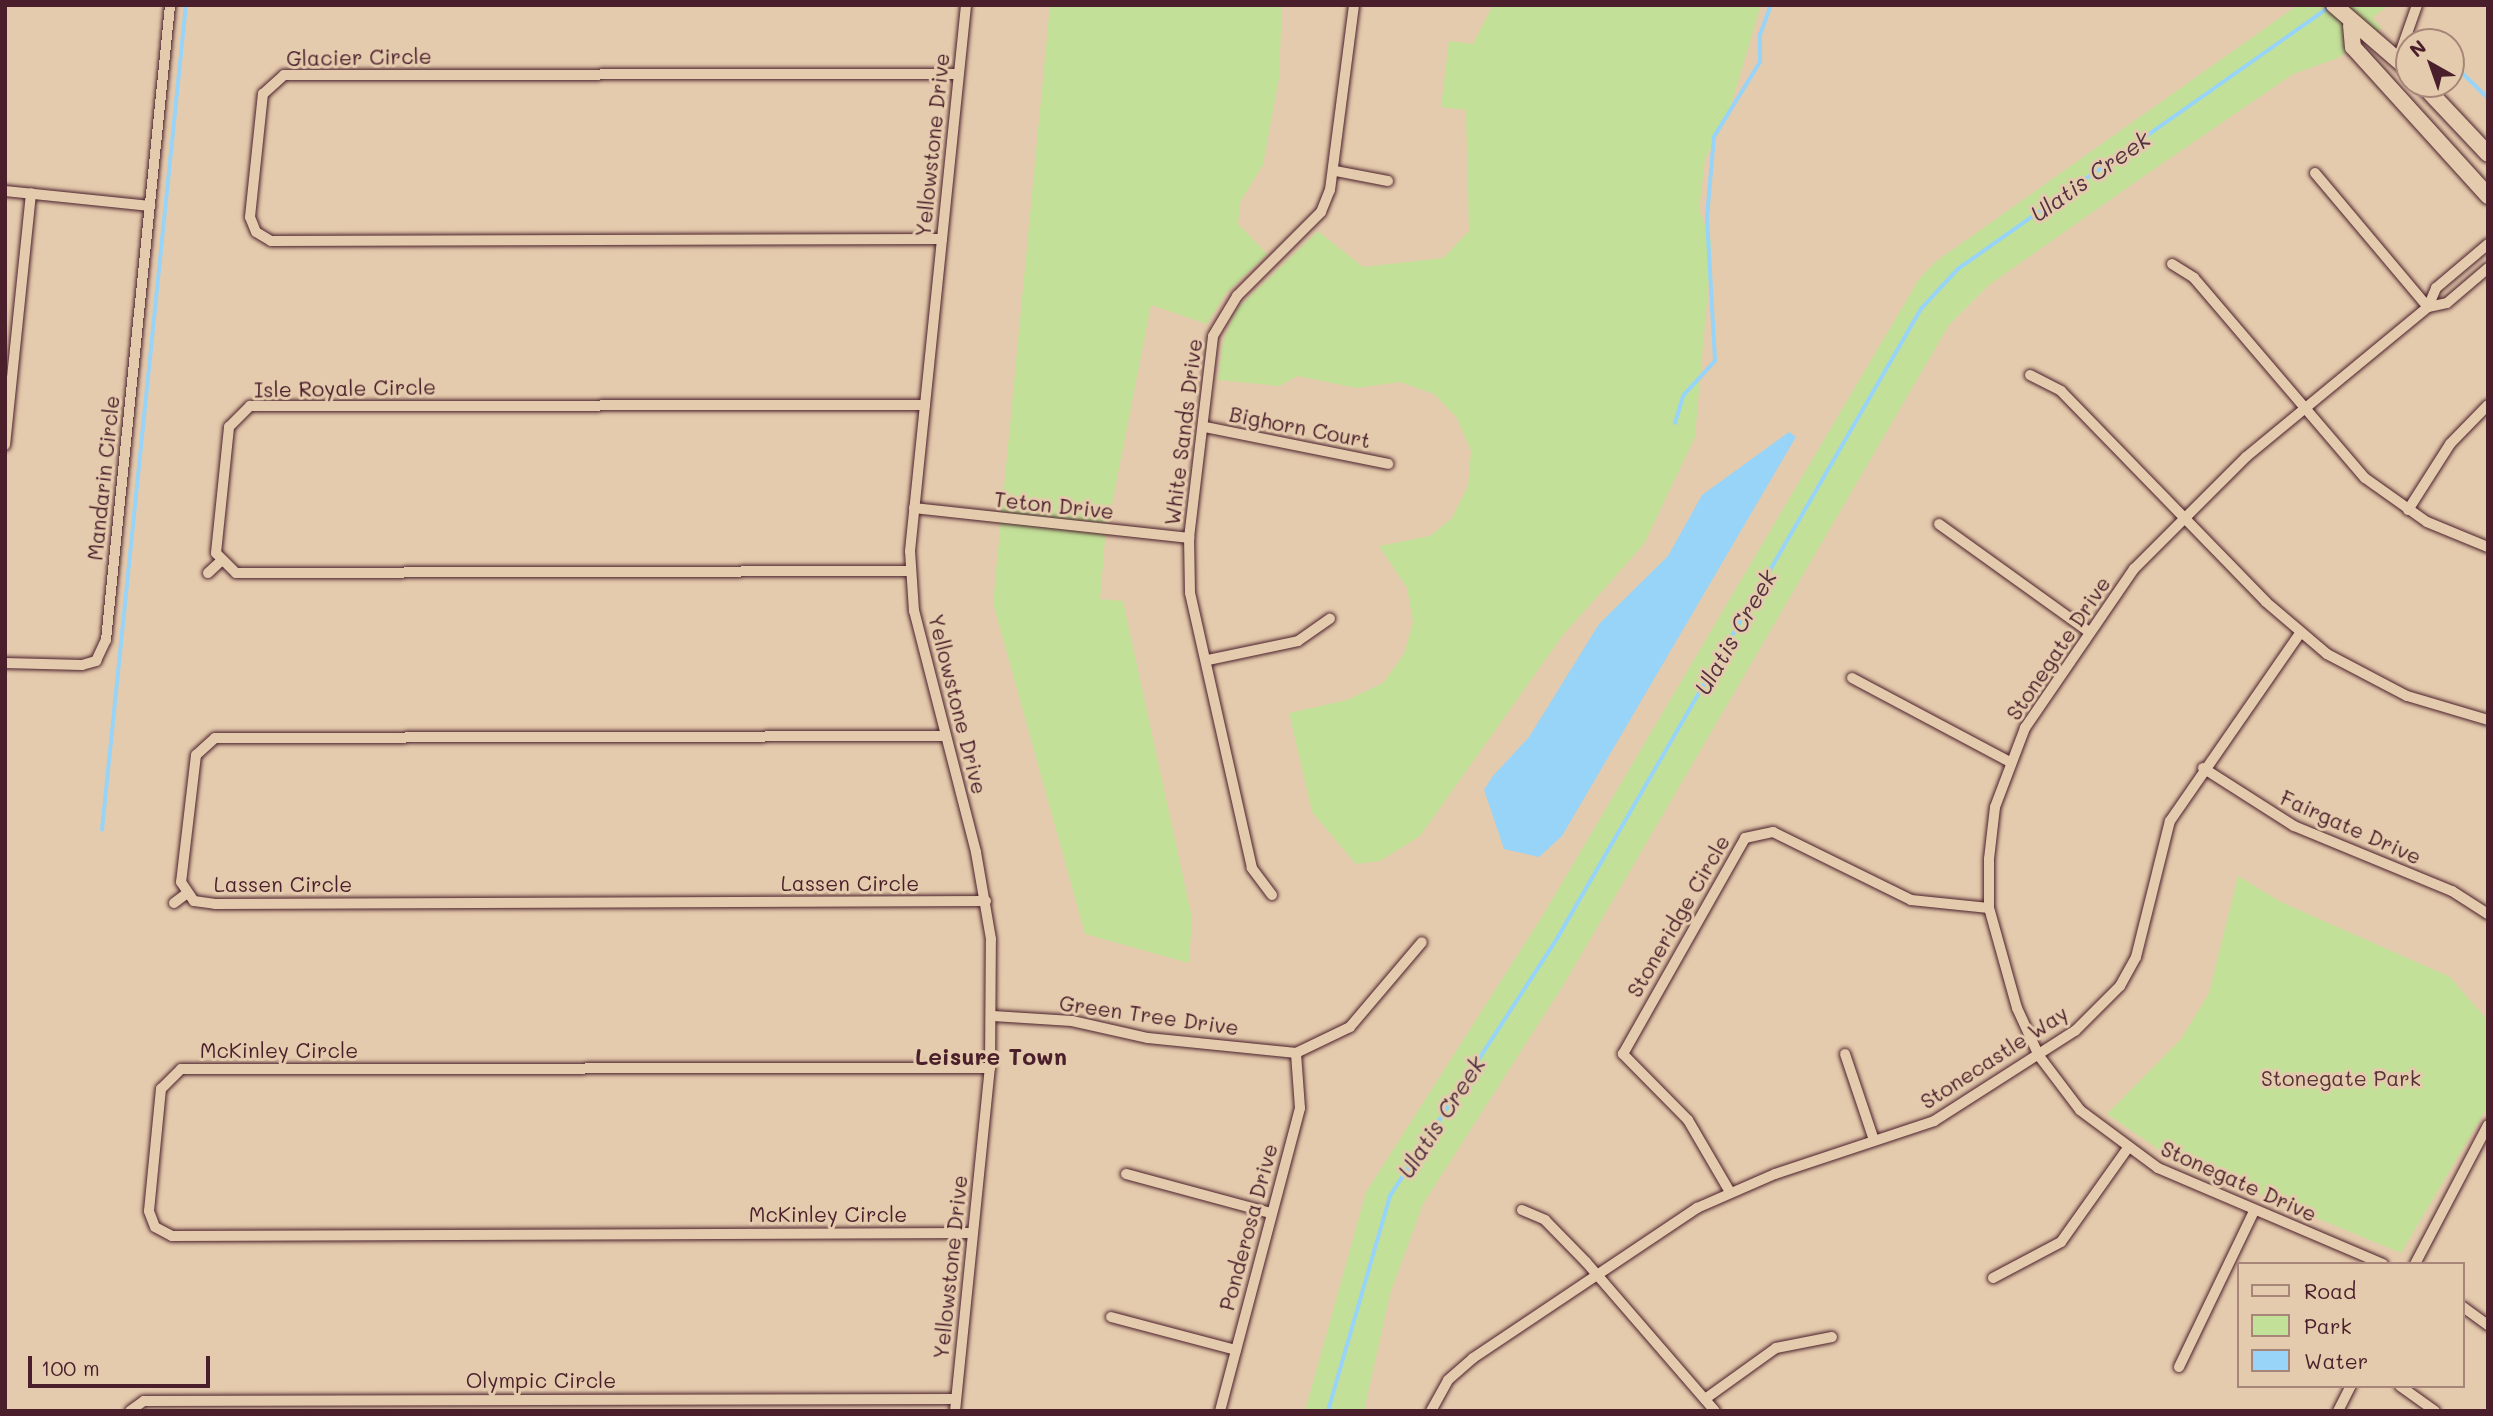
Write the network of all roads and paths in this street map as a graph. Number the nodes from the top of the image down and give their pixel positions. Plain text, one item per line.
1 (170, 5) edge
2 (966, 5) edge
3 (1354, 5) edge
4 (2334, 5) edge
5 (2417, 5) edge
6 (2351, 25) junction
7 (2412, 28) edge
8 (2395, 55) edge
9 (262, 71) dead end
10 (958, 74) junction
11 (272, 80) junction
12 (2435, 98) edge
13 (2488, 154) edge
14 (1336, 171) junction
15 (2315, 173) dead end
16 (1388, 181) dead end
17 (5, 191) edge
18 (31, 193) junction
19 (2488, 196) edge
20 (150, 206) junction
21 (256, 232) junction
22 (942, 239) junction
23 (245, 241) dead end
24 (2488, 244) edge
25 (2172, 264) dead end
26 (2488, 268) edge
27 (2428, 307) junction
28 (2030, 375) dead end
29 (228, 402) dead end
30 (925, 405) junction
31 (2488, 405) edge
32 (2303, 410) junction
33 (236, 413) junction
34 (1205, 427) junction
35 (5, 445) edge
36 (1388, 464) dead end
37 (914, 508) junction
38 (2408, 510) junction
39 (2184, 514) junction
40 (1939, 524) dead end
41 (1189, 538) junction
42 (2488, 547) edge
43 (220, 562) junction
44 (910, 571) junction
45 (208, 573) dead end
46 (1329, 619) dead end
47 (2088, 631) junction
48 (2300, 633) junction
49 (1208, 660) junction
50 (5, 663) edge
51 (1852, 678) dead end
52 (2488, 720) edge
53 (945, 736) junction
54 (2010, 762) junction
55 (2203, 768) junction
56 (186, 894) junction
57 (1272, 895) dead end
58 (986, 901) junction
59 (174, 903) dead end
60 (1989, 908) junction
61 (2488, 914) edge
62 (1422, 942) dead end
63 (993, 1016) junction
64 (1296, 1053) junction
65 (1845, 1054) dead end
66 (2039, 1056) junction
67 (990, 1068) junction
68 (2488, 1125) edge
69 (1874, 1140) junction
70 (2127, 1149) junction
71 (1126, 1174) dead end
72 (1730, 1192) junction
73 (1522, 1209) dead end
74 (2254, 1211) junction
75 (1271, 1213) junction
76 (155, 1227) junction
77 (972, 1233) junction
78 (145, 1236) dead end
79 (2378, 1262) edge
80 (2416, 1262) edge
81 (1596, 1274) junction
82 (1993, 1278) dead end
83 (2465, 1308) edge
84 (1111, 1317) dead end
85 (2488, 1325) edge
86 (1832, 1337) dead end
87 (1236, 1350) junction
88 (2179, 1367) dead end
89 (2350, 1388) edge
90 (2403, 1388) edge
91 (125, 1397) dead end
92 (956, 1399) junction
93 (1705, 1399) junction
94 (132, 1409) edge
95 (954, 1411) edge
96 (1220, 1411) edge
97 (1431, 1411) edge
98 (1715, 1411) edge
99 (2339, 1411) edge
100 (2435, 1411) edge

1 - 20 street, Mandarin Circle
2 - 10 street, Yellowstone Drive
3 - 14 street, White Sands Drive
4 - 6 main road
5 - 7 street
6 - 8 main road
6 - 19 main road
9 - 11 street
10 - 11 street, Glacier Circle
10 - 22 street, Yellowstone Drive
11 - 21 street, Glacier Circle
12 - 13 main road
14 - 16 street
14 - 34 street, White Sands Drive
15 - 27 street
17 - 18 street
18 - 20 street
18 - 35 street
20 - 50 street, Mandarin Circle
21 - 22 street
21 - 23 street
22 - 30 street, Yellowstone Drive
24 - 27 street, Stonegate Drive
25 - 32 street
26 - 27 street, Stonegate Drive
27 - 32 street, Stonegate Drive
28 - 39 street
29 - 33 street
30 - 33 street, Isle Royale Circle
30 - 37 street, Yellowstone Drive
31 - 38 street
32 - 38 street
32 - 39 street, Stonegate Drive
33 - 43 street, Isle Royale Circle
34 - 36 street, Bighorn Court
34 - 41 street, White Sands Drive
37 - 41 street, Teton Drive
37 - 44 street, Yellowstone Drive
38 - 42 street
39 - 47 street, Stonegate Drive
39 - 48 street
40 - 47 street
41 - 49 street, White Sands Drive
43 - 44 street
43 - 45 street
44 - 53 street, Yellowstone Drive
46 - 49 street
47 - 54 street, Stonegate Drive
48 - 52 street
48 - 55 street, Stonecastle Way
49 - 57 street, White Sands Drive
51 - 54 street
53 - 56 street, Lassen Circle
53 - 58 street, Yellowstone Drive
54 - 60 street, Stonegate Drive
55 - 61 street, Fairgate Drive
55 - 66 street, Stonecastle Way
56 - 58 street, Lassen Circle
56 - 59 street
58 - 63 street, Yellowstone Drive
60 - 66 street, Stonegate Drive
60 - 72 street, Stoneridge Circle
62 - 64 street
63 - 64 street, Green Tree Drive
63 - 67 street, Yellowstone Drive
64 - 75 street, Ponderosa Drive
65 - 69 street
66 - 69 street, Stonecastle Way
66 - 70 street, Stonegate Drive
67 - 76 street, McKinley Circle
67 - 77 street, Yellowstone Drive
68 - 80 street
69 - 72 street, Stonecastle Way
70 - 74 street, Stonegate Drive
70 - 82 street
71 - 75 street
72 - 81 street, Stonecastle Way
73 - 81 street
74 - 79 street, Stonegate Drive
74 - 88 street
75 - 87 street, Ponderosa Drive
76 - 77 street, McKinley Circle
76 - 78 street
77 - 92 street, Yellowstone Drive
81 - 93 street
81 - 97 street, Stonecastle Way
83 - 85 street
84 - 87 street
86 - 93 street
87 - 96 street, Ponderosa Drive
89 - 99 street
90 - 100 street
91 - 94 street
92 - 94 street, Olympic Circle
92 - 95 street, Yellowstone Drive
93 - 98 street

